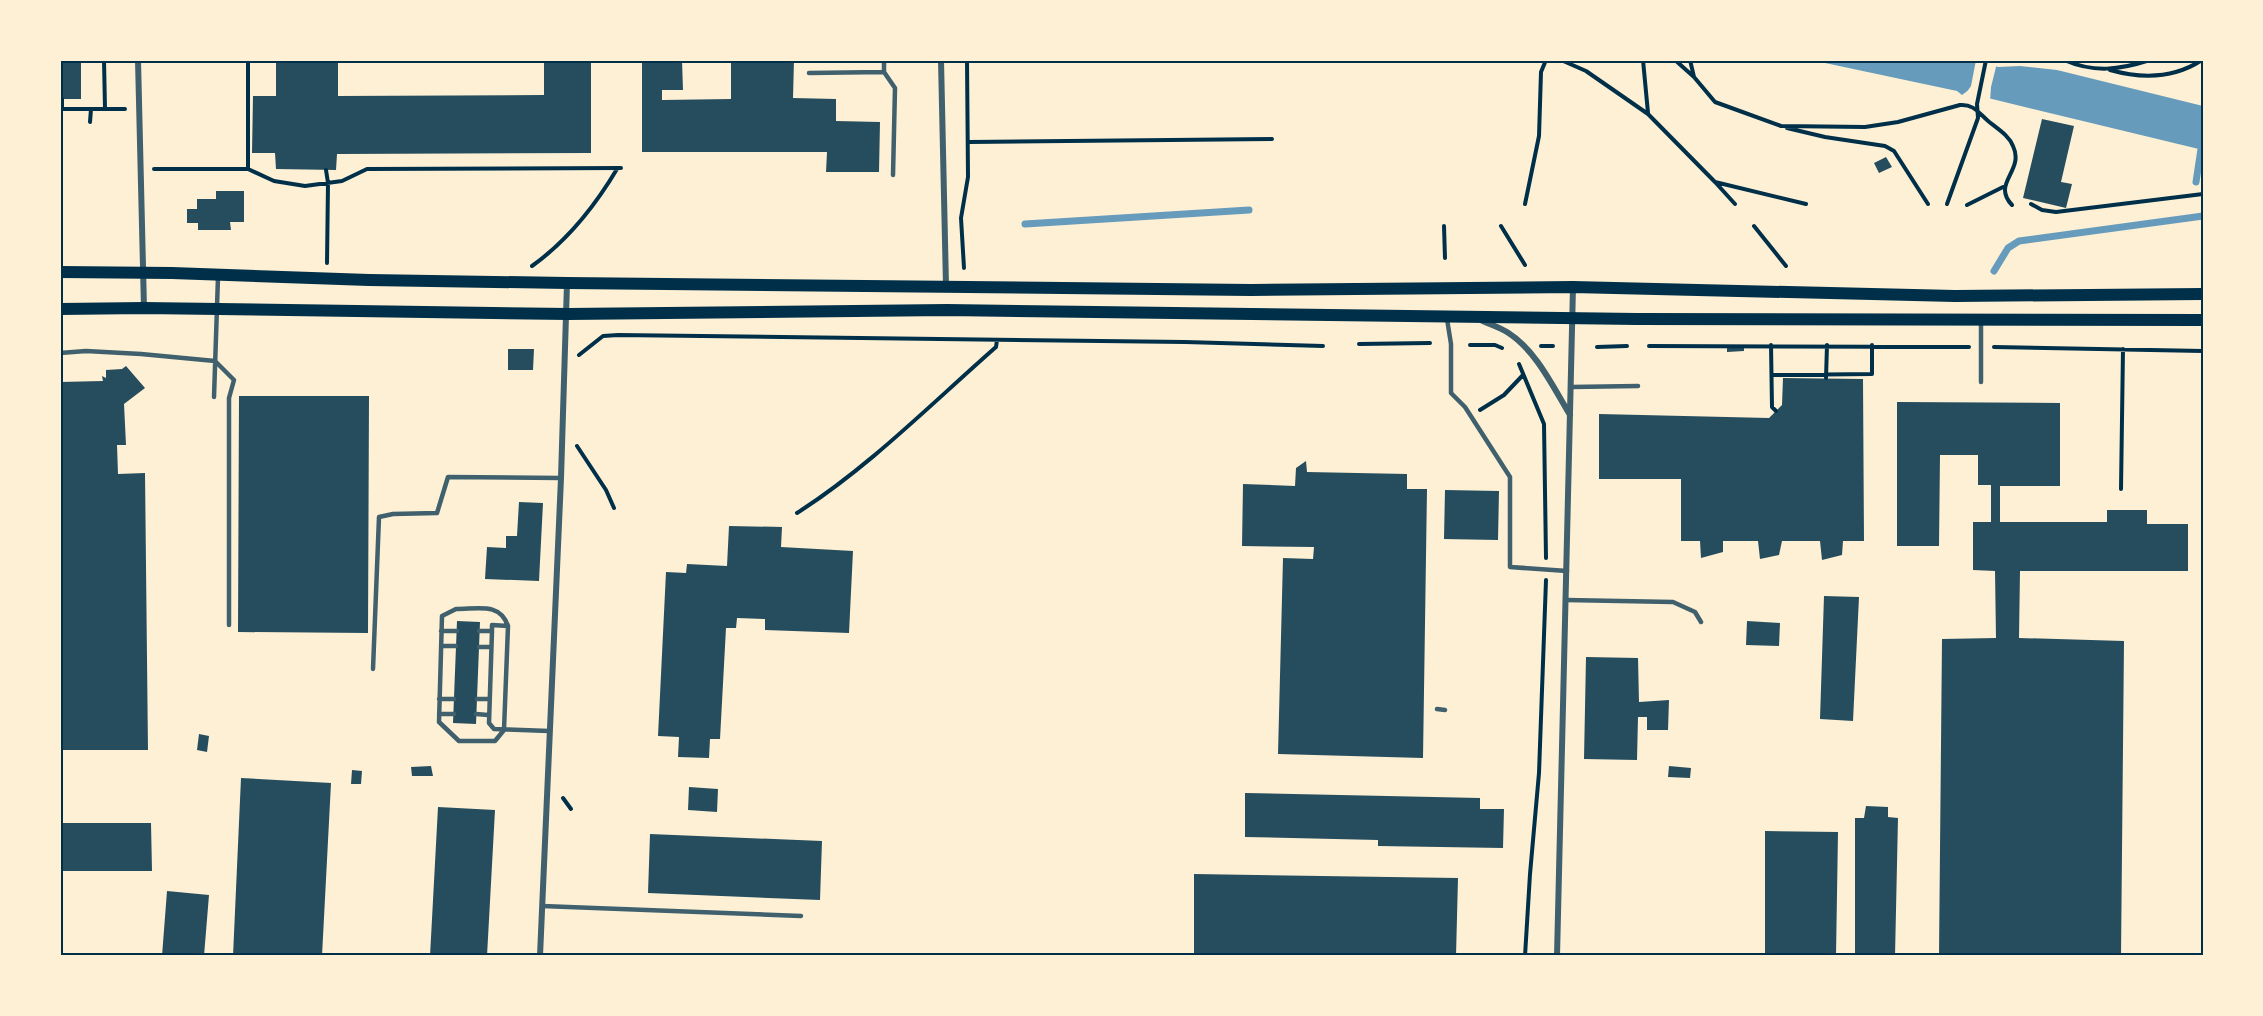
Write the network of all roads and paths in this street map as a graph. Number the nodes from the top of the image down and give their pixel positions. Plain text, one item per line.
1 (138, 60) edge
2 (248, 60) edge
3 (884, 60) edge
4 (941, 60) edge
5 (967, 60) edge
6 (1546, 60) edge
7 (1561, 60) edge
8 (1643, 60) edge
9 (1675, 60) edge
10 (1690, 60) edge
11 (1986, 60) edge
12 (2064, 60) edge
13 (2150, 60) edge
14 (2202, 60) edge
15 (2110, 70) junction
16 (884, 72) junction
17 (809, 74) dead end
18 (1694, 77) junction
19 (62, 99) dead end
20 (91, 109) junction
21 (105, 109) dead end
22 (1976, 110) junction
23 (1648, 114) junction
24 (90, 122) dead end
25 (1781, 126) junction
26 (1272, 139) dead end
27 (969, 142) junction
28 (141, 169) junction
29 (248, 169) junction
30 (326, 170) dead end
31 (893, 175) dead end
32 (1715, 182) junction
33 (328, 183) junction
34 (2004, 186) junction
35 (2203, 194) edge
36 (1525, 204) dead end
37 (1735, 204) dead end
38 (1806, 204) dead end
39 (1928, 204) dead end
40 (1947, 204) dead end
41 (2031, 204) dead end
42 (1967, 205) dead end
43 (2012, 205) dead end
44 (1444, 226) dead end
45 (1501, 226) dead end
46 (1754, 226) dead end
47 (1445, 258) dead end
48 (327, 264) dead end
49 (1525, 265) dead end
50 (532, 266) dead end
51 (1786, 266) dead end
52 (964, 268) dead end
53 (60, 272) edge
54 (144, 273) junction
55 (218, 274) junction
56 (567, 284) junction
57 (946, 286) junction
58 (1573, 287) junction
59 (2203, 294) edge
60 (144, 308) junction
61 (60, 309) edge
62 (217, 310) junction
63 (568, 314) junction
64 (1447, 316) junction
65 (1472, 316) junction
66 (1573, 318) junction
67 (2203, 320) edge
68 (1981, 321) junction
69 (997, 340) junction
70 (1359, 344) dead end
71 (1430, 344) dead end
72 (1470, 345) dead end
73 (1771, 345) junction
74 (1827, 345) junction
75 (1872, 345) junction
76 (1323, 346) dead end
77 (1627, 346) dead end
78 (1649, 346) dead end
79 (1597, 347) dead end
80 (1972, 347) dead end
81 (1990, 347) dead end
82 (2123, 349) junction
83 (1509, 351) dead end
84 (2203, 351) edge
85 (60, 353) edge
86 (579, 355) dead end
87 (1515, 357) dead end
88 (215, 361) junction
89 (1523, 375) junction
90 (1772, 375) junction
91 (1826, 376) junction
92 (1981, 382) dead end
93 (1638, 386) dead end
94 (1572, 387) junction
95 (214, 398) dead end
96 (1776, 411) dead end
97 (1571, 415) junction
98 (1471, 416) junction
99 (563, 427) junction
100 (561, 478) junction
101 (2121, 489) dead end
102 (614, 508) dead end
103 (797, 513) dead end
104 (1546, 570) junction
105 (1567, 571) junction
106 (1566, 600) junction
107 (1701, 622) dead end
108 (229, 625) dead end
109 (508, 626) junction
110 (441, 631) junction
111 (457, 631) dead end
112 (479, 631) dead end
113 (492, 631) junction
114 (441, 646) junction
115 (456, 646) dead end
116 (479, 646) dead end
117 (491, 647) junction
118 (373, 669) dead end
119 (439, 699) junction
120 (454, 699) dead end
121 (477, 699) dead end
122 (489, 699) junction
123 (1437, 709) dead end
124 (1445, 710) dead end
125 (439, 714) junction
126 (454, 714) dead end
127 (476, 714) dead end
128 (488, 714) junction
129 (504, 730) junction
130 (549, 731) junction
131 (542, 906) junction
132 (801, 916) dead end
133 (540, 956) edge
134 (1525, 956) edge
135 (1557, 956) edge

1 - 28 street
2 - 29 path
3 - 16 lane
4 - 57 street
5 - 27 path
6 - 36 path
7 - 23 path
8 - 23 path
9 - 18 path
10 - 18 path
11 - 22 path
12 - 15 path
13 - 15 path
14 - 15 path
16 - 17 lane
16 - 31 lane
18 - 25 path
19 - 20 path
20 - 21 path
20 - 24 path
22 - 25 path
22 - 34 path
22 - 40 path
23 - 32 path
25 - 39 path
26 - 27 path
27 - 52 path
28 - 29 path
28 - 54 street
29 - 33 path
30 - 33 path
32 - 37 path
32 - 38 path
33 - 48 path
33 - 50 path
34 - 42 path
34 - 43 path
35 - 41 path
44 - 47 path
45 - 49 path
46 - 51 path
53 - 54 main road
54 - 55 main road
54 - 60 street
55 - 56 main road
55 - 62 lane
56 - 57 main road
56 - 63 street
57 - 58 main road
58 - 59 main road
58 - 66 street
60 - 61 main road
60 - 62 main road
62 - 63 main road
62 - 88 lane
63 - 64 main road
63 - 99 street
64 - 65 main road
64 - 98 lane
65 - 66 main road
65 - 97 street
66 - 68 main road
66 - 94 street
67 - 68 main road
68 - 92 lane
69 - 76 path
69 - 86 path
69 - 103 path
70 - 71 path
72 - 83 path
73 - 74 path
73 - 78 path
73 - 90 path
74 - 75 path
74 - 91 path
75 - 80 path
75 - 91 path
77 - 79 path
81 - 82 path
82 - 84 path
82 - 101 path
85 - 88 lane
87 - 89 path
88 - 95 lane
88 - 108 lane
89 - 98 path
89 - 104 path
90 - 91 path
90 - 96 path
93 - 94 lane
94 - 97 street
97 - 105 street
98 - 104 lane
99 - 100 street
99 - 102 path
100 - 118 lane
100 - 130 street
104 - 105 lane
104 - 134 path
105 - 106 street
106 - 107 lane
106 - 135 street
109 - 110 lane
109 - 113 lane
109 - 129 lane
110 - 111 lane
110 - 114 lane
112 - 113 lane
113 - 117 lane
114 - 115 lane
114 - 119 lane
116 - 117 lane
117 - 122 lane
119 - 120 lane
119 - 125 lane
121 - 122 lane
122 - 128 lane
123 - 124 lane
125 - 126 lane
125 - 129 lane
127 - 128 lane
128 - 129 lane
129 - 130 lane
130 - 131 street
131 - 132 lane
131 - 133 street

